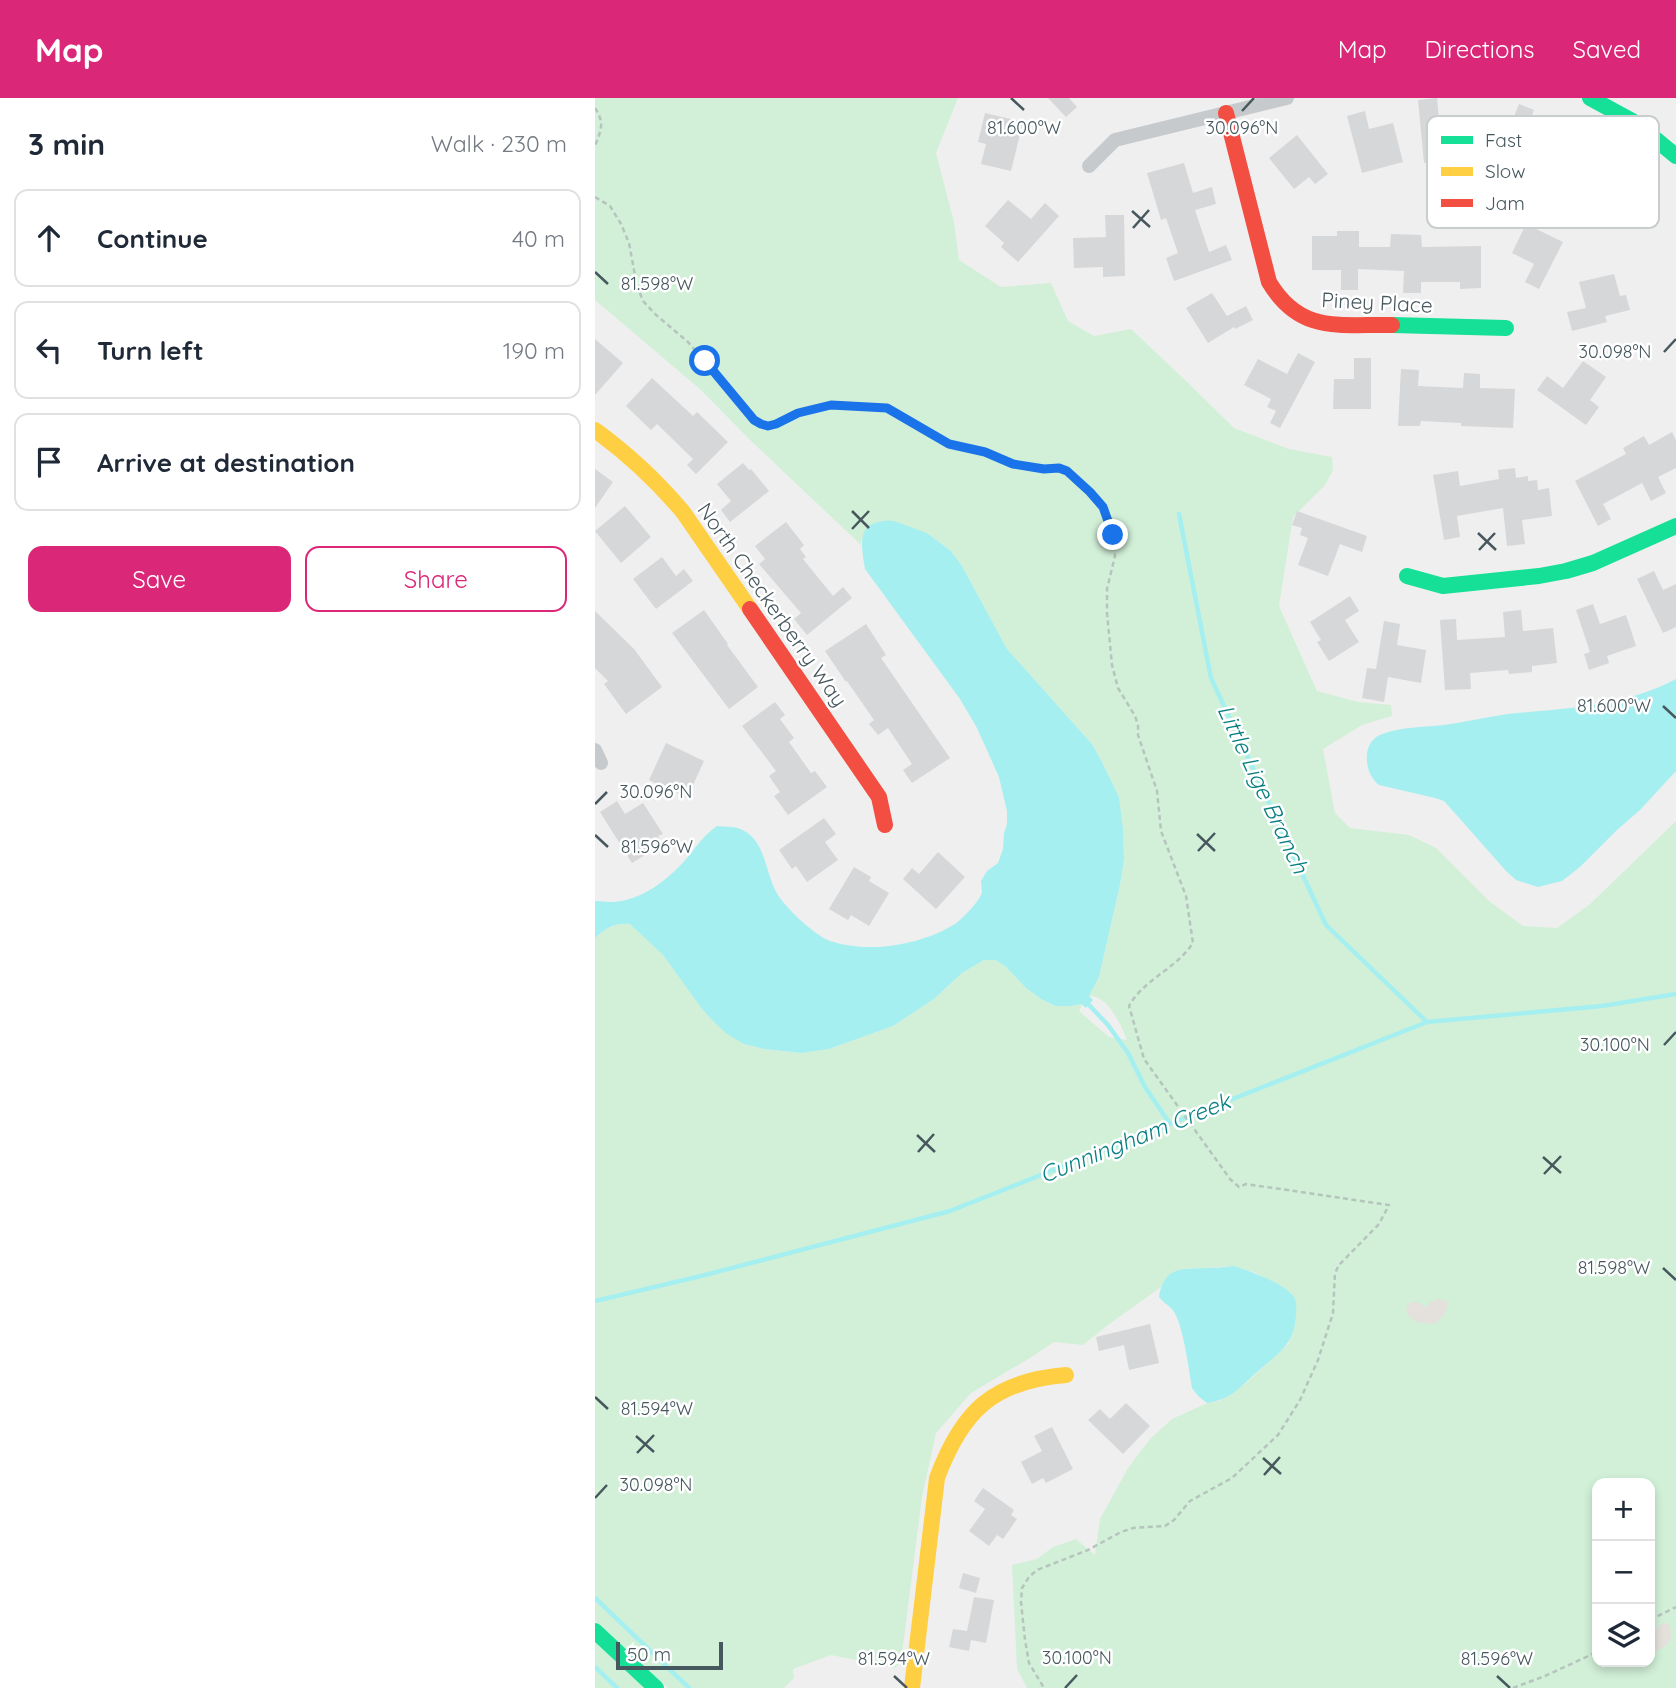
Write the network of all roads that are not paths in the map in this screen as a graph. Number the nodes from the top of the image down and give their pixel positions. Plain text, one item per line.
1 (1287, 98) edge
2 (1592, 99) edge
3 (1226, 113) junction
4 (1625, 116) edge
5 (1659, 142) edge
6 (1676, 156) edge
7 (1089, 166) dead end
8 (1506, 328) dead end
9 (595, 430) edge
10 (1676, 526) edge
11 (1407, 576) dead end
12 (885, 825) dead end
13 (1066, 1375) dead end
14 (595, 1631) edge
15 (656, 1688) edge
16 (912, 1688) edge

1 - 3 street
2 - 4 street
3 - 7 street
3 - 8 street, Piney Place
5 - 6 street
9 - 12 street, North Checkerberry Way
10 - 11 street
13 - 16 street
14 - 15 street

